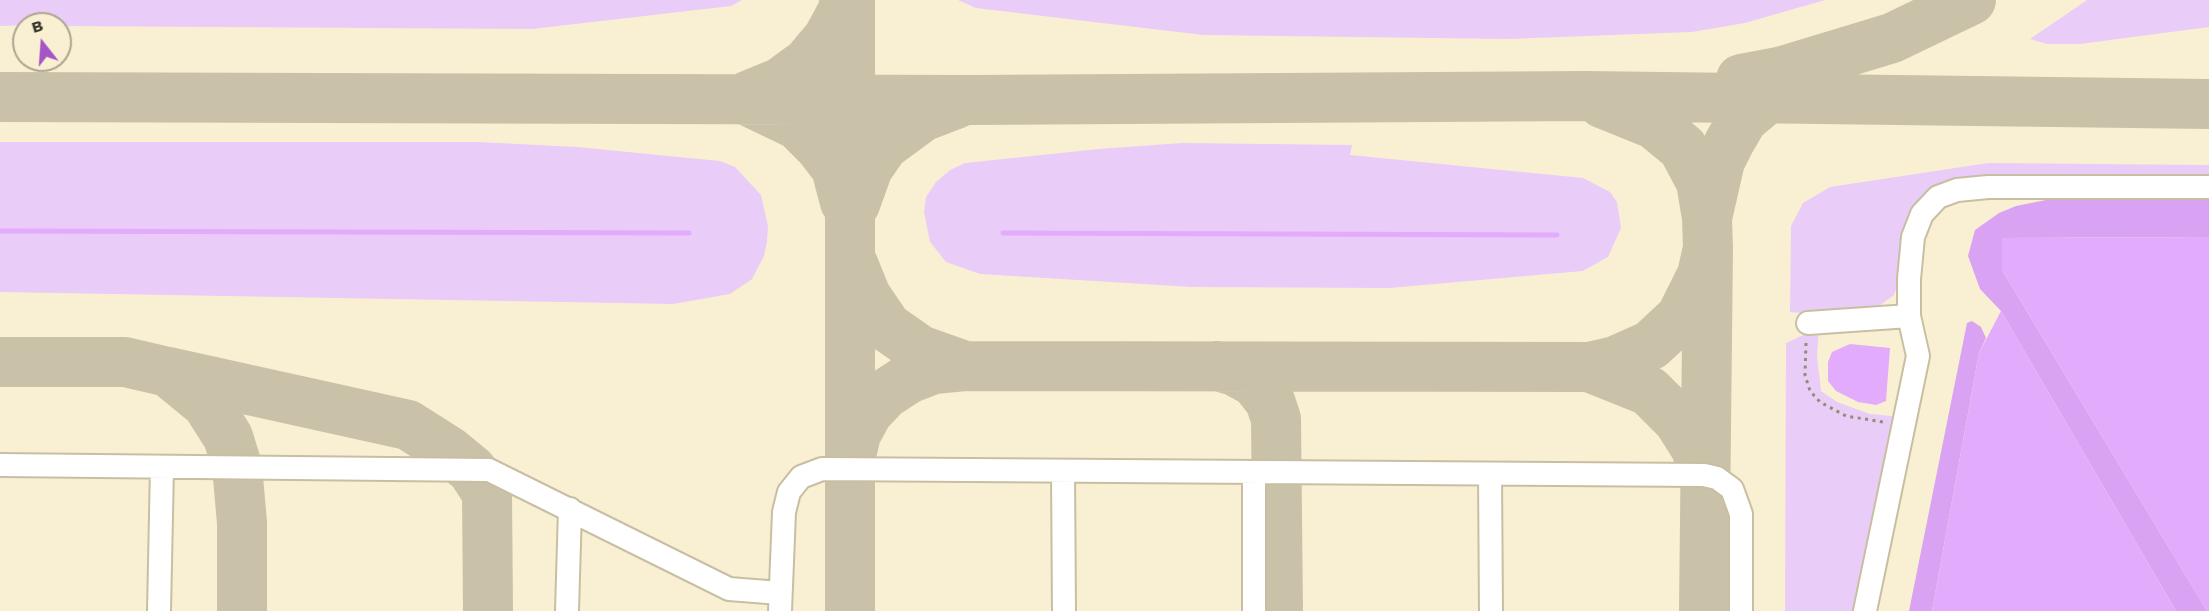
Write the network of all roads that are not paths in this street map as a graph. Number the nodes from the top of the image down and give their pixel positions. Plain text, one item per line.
1 (2209, 186) edge
2 (1909, 316) junction
3 (1808, 323) road end
4 (0, 465) edge
5 (162, 467) junction
6 (1063, 471) junction
7 (1254, 472) junction
8 (1490, 474) junction
9 (570, 509) junction
10 (780, 602) edge
11 (159, 611) edge
12 (567, 611) edge
13 (1064, 611) edge
14 (1254, 611) edge
15 (1491, 611) edge
16 (1741, 611) edge
17 (1865, 611) edge

1 - 2 lane
2 - 3 lane
2 - 17 lane
4 - 5 lane
5 - 9 lane
5 - 11 lane
6 - 7 lane
6 - 10 lane
6 - 13 lane
7 - 8 lane
7 - 14 lane
8 - 15 lane
8 - 16 lane
9 - 10 lane
9 - 12 lane

